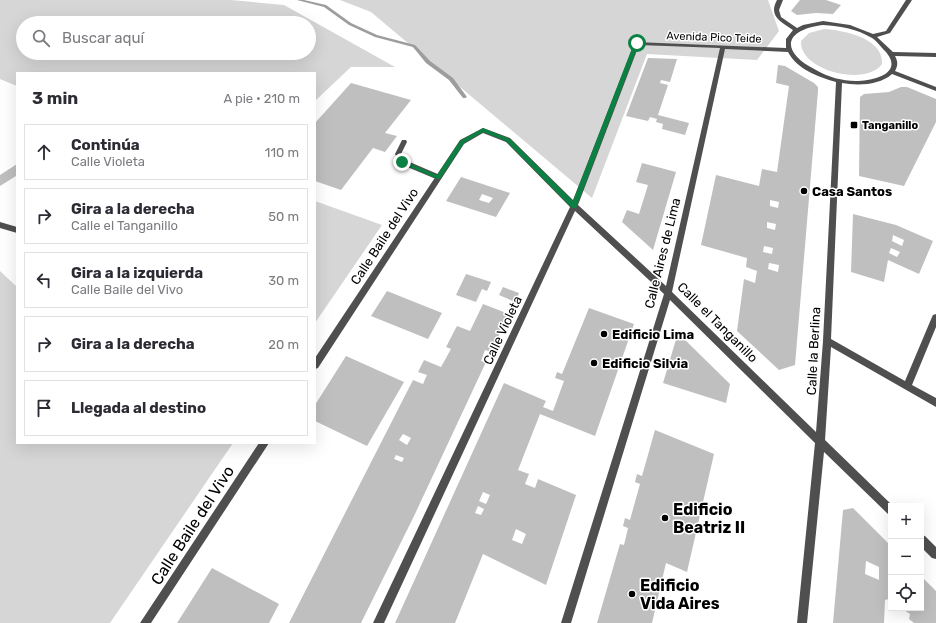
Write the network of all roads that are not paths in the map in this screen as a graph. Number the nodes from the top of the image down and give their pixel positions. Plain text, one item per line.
1 (780, 0) edge
2 (909, 0) edge
3 (796, 30) junction
4 (874, 36) junction
5 (637, 43) joint
6 (723, 47) junction
7 (790, 50) junction
8 (893, 54) junction
9 (936, 55) edge
10 (892, 72) junction
11 (839, 80) junction
12 (936, 89) edge
13 (483, 130) joint
14 (404, 142) dead end
15 (438, 178) junction
16 (574, 206) junction
17 (0, 225) edge
18 (16, 230) edge
19 (668, 293) junction
20 (936, 317) edge
21 (827, 341) junction
22 (316, 363) edge
23 (907, 387) junction
24 (936, 403) edge
25 (820, 443) junction
26 (263, 444) edge
27 (888, 508) edge
28 (924, 543) edge
29 (936, 554) edge
30 (145, 623) edge
31 (378, 623) edge
32 (566, 623) edge
33 (802, 623) edge

1 - 3 street
2 - 4 street
3 - 4 street
3 - 7 street
4 - 8 street
5 - 6 street, Avenida Pico Teide
5 - 16 street, Calle Violeta
6 - 7 street, Avenida Pico Teide
6 - 19 street, Calle Aires de Lima
7 - 11 street
8 - 9 street
8 - 10 street
10 - 11 street
10 - 12 street
11 - 21 street, Calle la Berlina
13 - 15 street, Calle Baile del Vivo
13 - 16 street, Calle el Tanganillo
14 - 15 street
15 - 22 street, Calle Baile del Vivo
16 - 19 street, Calle el Tanganillo
16 - 31 street, Calle Violeta
17 - 18 street
19 - 25 street, Calle el Tanganillo
19 - 32 street, Calle Aires de Lima
20 - 23 street
21 - 23 street
21 - 25 street, Calle la Berlina
23 - 24 street
25 - 27 street, Calle el Tanganillo
25 - 33 street, Calle la Berlina
26 - 30 street, Calle Baile del Vivo
28 - 29 street

